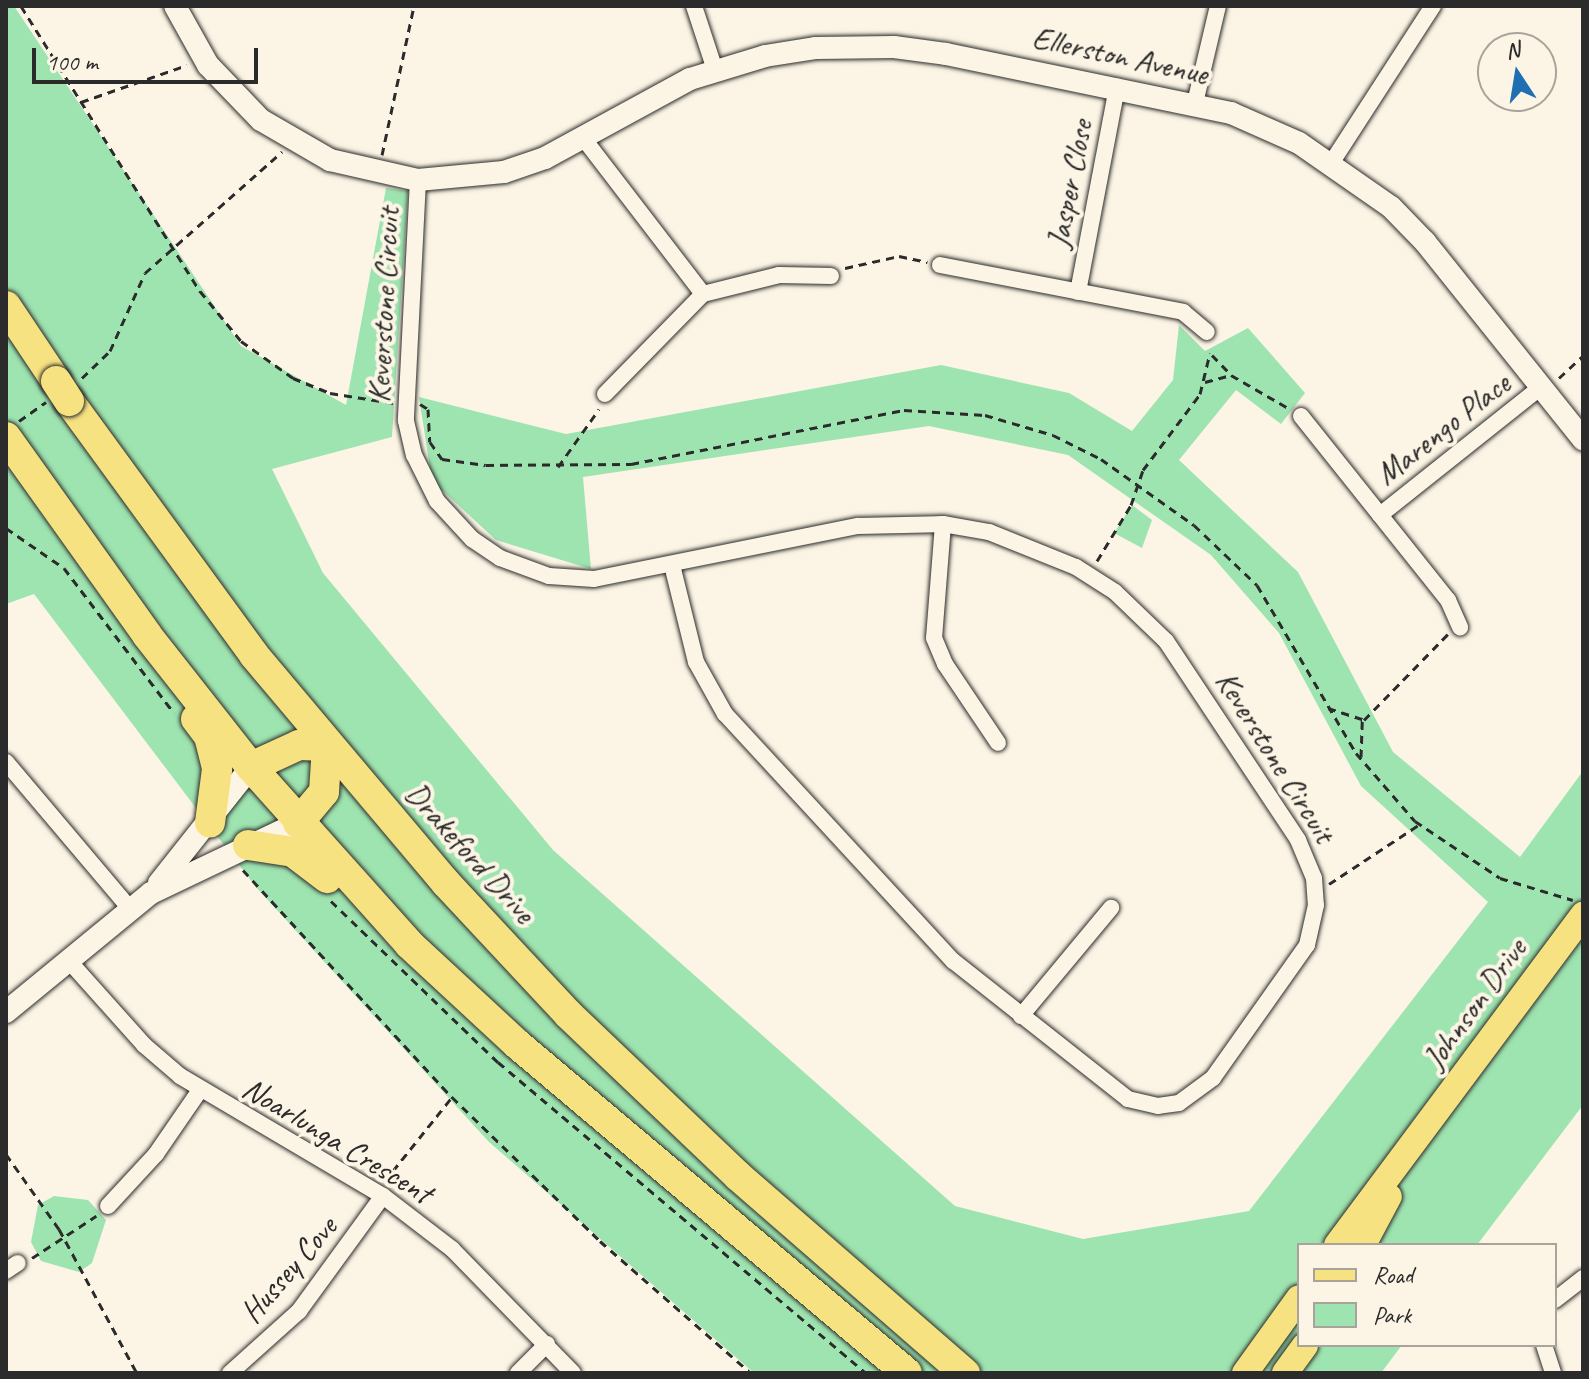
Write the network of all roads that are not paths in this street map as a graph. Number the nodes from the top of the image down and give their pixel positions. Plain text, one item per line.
1 (175, 6) edge
2 (694, 6) edge
3 (1218, 6) edge
4 (1433, 6) edge
5 (715, 70) junction
6 (1117, 87) junction
7 (1195, 103) junction
8 (584, 139) junction
9 (1332, 162) junction
10 (418, 180) junction
11 (940, 265) road end
12 (831, 276) road end
13 (1078, 292) junction
14 (703, 294) junction
15 (6, 306) edge
16 (1207, 332) road end
17 (1543, 390) junction
18 (605, 394) road end
19 (1301, 416) road end
20 (7, 436) edge
21 (1583, 439) edge
22 (1380, 515) junction
23 (943, 524) junction
24 (672, 565) junction
25 (1460, 627) road end
26 (147, 635) junction
27 (998, 743) dead end
28 (327, 746) junction
29 (6, 762) edge
30 (251, 767) junction
31 (210, 823) junction
32 (298, 823) junction
33 (241, 852) junction
34 (151, 893) junction
35 (1111, 908) dead end
36 (131, 910) junction
37 (1581, 915) edge
38 (409, 944) junction
39 (69, 961) junction
40 (6, 1012) edge
41 (1021, 1016) junction
42 (200, 1090) junction
43 (1422, 1133) junction
44 (380, 1194) junction
45 (108, 1206) road end
46 (1339, 1243) edge
47 (1364, 1243) edge
48 (1583, 1278) edge
49 (1557, 1298) edge
50 (1297, 1301) edge
51 (547, 1344) junction
52 (1304, 1347) edge
53 (1544, 1347) edge
54 (1550, 1372) edge
55 (230, 1373) edge
56 (518, 1373) edge
57 (573, 1373) edge
58 (907, 1373) edge
59 (965, 1373) edge
60 (1245, 1373) edge
61 (1285, 1373) edge

1 - 10 street, Ellerston Avenue
2 - 5 street
3 - 7 street
4 - 9 street
5 - 6 street, Ellerston Avenue
5 - 8 street, Ellerston Avenue
6 - 7 street, Ellerston Avenue
6 - 13 street, Jasper Close
7 - 9 street, Ellerston Avenue
8 - 10 street, Ellerston Avenue
8 - 14 street
9 - 17 street, Ellerston Avenue
10 - 24 street, Keverstone Circuit
11 - 13 street, Jasper Close
12 - 14 street
13 - 16 street, Jasper Close
14 - 18 street
15 - 28 highway, Drakeford Drive
17 - 21 street, Ellerston Avenue
17 - 22 street, Marengo Place
19 - 22 street, Marengo Place
20 - 26 highway
22 - 25 street, Marengo Place
23 - 24 street, Keverstone Circuit
23 - 27 street
23 - 41 street, Keverstone Circuit
24 - 41 street, Keverstone Circuit
26 - 30 highway
26 - 31 highway
28 - 30 highway
28 - 32 highway
28 - 59 highway, Drakeford Drive
29 - 36 street
30 - 31 street
30 - 32 highway
31 - 34 street
32 - 33 street
32 - 38 highway
33 - 34 street
33 - 38 highway
34 - 36 street
35 - 41 street
36 - 39 street
37 - 43 main road, Johnson Drive
38 - 58 highway
39 - 40 street
39 - 42 street, Noarlunga Crescent
42 - 44 street, Noarlunga Crescent
42 - 45 street
43 - 46 main road, Johnson Drive
43 - 47 main road, Johnson Drive
44 - 51 street, Noarlunga Crescent
44 - 55 street, Hussey Cove
48 - 49 street
50 - 60 main road
51 - 56 street
51 - 57 street, Noarlunga Crescent
52 - 61 main road
53 - 54 street

